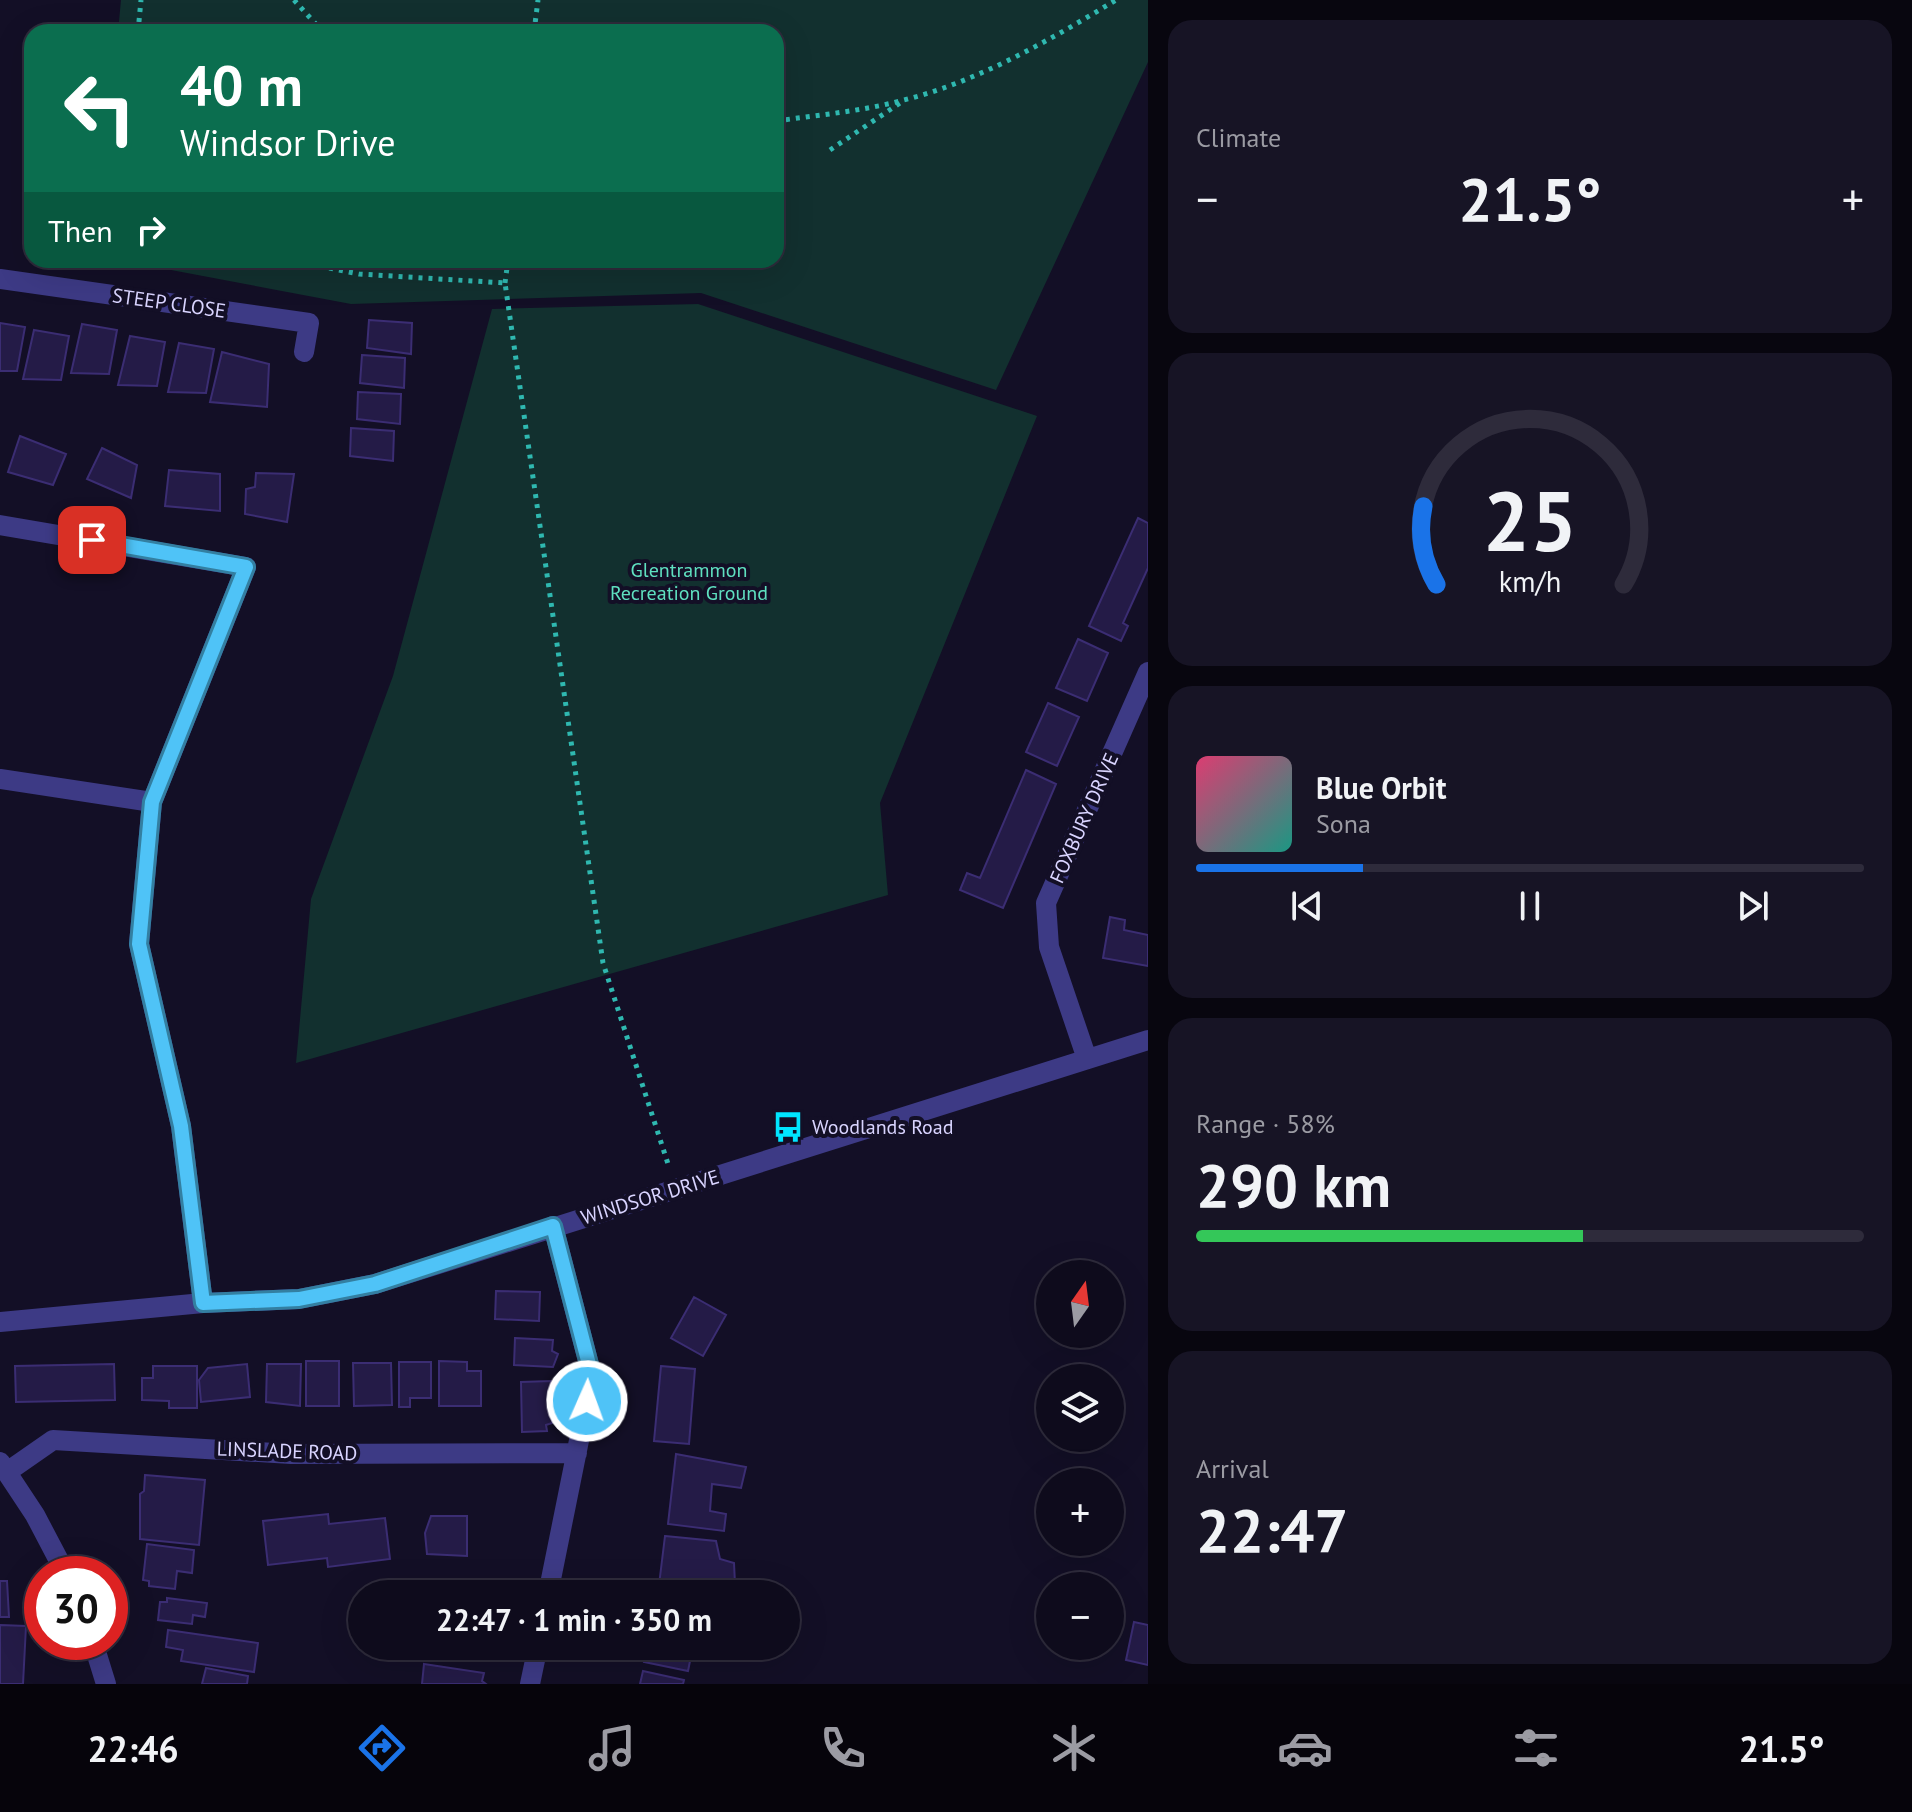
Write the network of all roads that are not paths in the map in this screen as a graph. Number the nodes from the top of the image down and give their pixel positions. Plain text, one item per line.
1 (0, 279) edge
2 (304, 352) dead end
3 (0, 525) edge
4 (1148, 672) edge
5 (0, 779) edge
6 (152, 802) junction
7 (1148, 1040) edge
8 (1087, 1059) junction
9 (553, 1226) junction
10 (203, 1303) junction
11 (0, 1322) edge
12 (577, 1453) junction
13 (3, 1467) edge
14 (57, 1556) edge
15 (551, 1580) edge
16 (99, 1660) edge
17 (535, 1660) edge
18 (106, 1684) edge
19 (530, 1684) edge

1 - 2 street, STEEP CLOSE
3 - 6 street
4 - 8 street, FOXBURY DRIVE
5 - 6 street
6 - 10 street
7 - 8 street, WINDSOR DRIVE
8 - 9 street, WINDSOR DRIVE
9 - 10 street, WINDSOR DRIVE
9 - 12 street
10 - 11 street, WINDSOR DRIVE
12 - 13 street, LINSLADE ROAD
12 - 15 street
13 - 14 street
16 - 18 street
17 - 19 street

